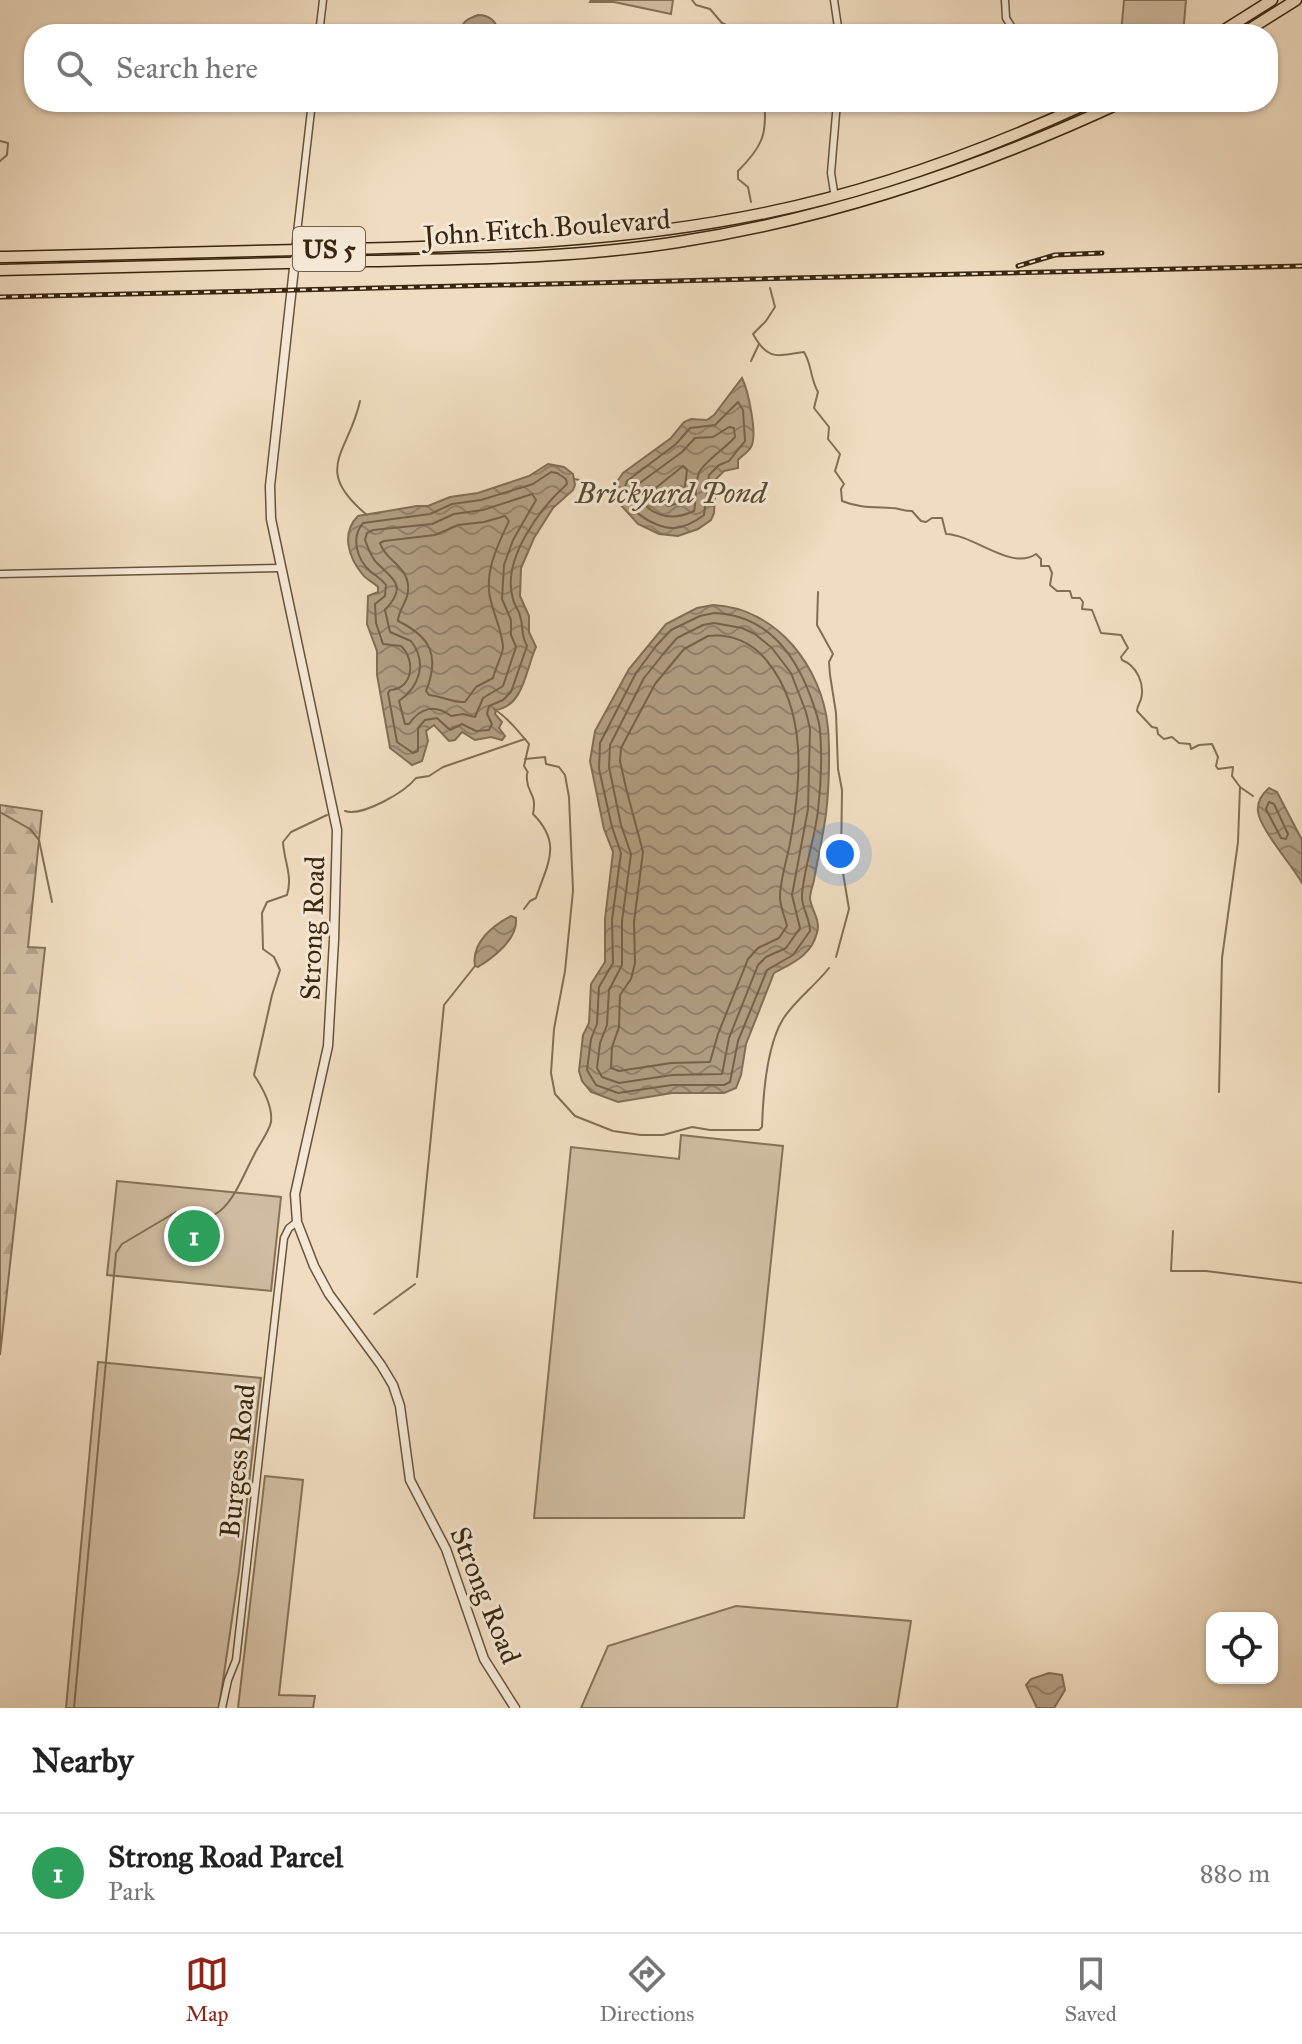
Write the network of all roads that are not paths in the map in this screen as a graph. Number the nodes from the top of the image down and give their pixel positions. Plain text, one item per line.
1 (323, 0) edge
2 (834, 0) edge
3 (1005, 0) edge
4 (1272, 0) edge
5 (1296, 0) edge
6 (320, 24) edge
7 (838, 24) edge
8 (1010, 24) edge
9 (1234, 24) edge
10 (1258, 24) edge
11 (311, 112) edge
12 (836, 112) edge
13 (1067, 112) edge
14 (1097, 112) edge
15 (985, 147) junction
16 (990, 159) junction
17 (909, 174) junction
18 (913, 187) junction
19 (834, 197) junction
20 (838, 209) junction
21 (658, 231) junction
22 (659, 245) junction
23 (295, 250) junction
24 (0, 257) edge
25 (294, 263) junction
26 (0, 270) edge
27 (280, 568) junction
28 (0, 574) edge
29 (297, 1222) junction
30 (222, 1708) edge
31 (515, 1708) edge

1 - 6 street
2 - 7 street
3 - 8 street
4 - 9 highway
5 - 10 highway
11 - 23 street, Strong Road
12 - 19 street
13 - 15 highway, John Fitch Boulevard / US 5
14 - 16 highway, John Fitch Boulevard / US 5
15 - 16 highway
15 - 17 highway, John Fitch Boulevard / US 5
16 - 18 highway, John Fitch Boulevard / US 5
17 - 18 highway
17 - 19 highway, John Fitch Boulevard / US 5
18 - 20 highway, John Fitch Boulevard / US 5
19 - 20 street
19 - 21 highway, John Fitch Boulevard / US 5
20 - 22 highway, John Fitch Boulevard / US 5
21 - 22 highway
21 - 23 highway, John Fitch Boulevard / US 5
22 - 25 highway, John Fitch Boulevard / US 5
23 - 24 highway, John Fitch Boulevard / US 5
23 - 25 street, Strong Road
25 - 26 highway, John Fitch Boulevard / US 5
25 - 27 street, Strong Road
27 - 28 street
27 - 29 street, Strong Road
29 - 30 street, Burgess Road
29 - 31 street, Strong Road

